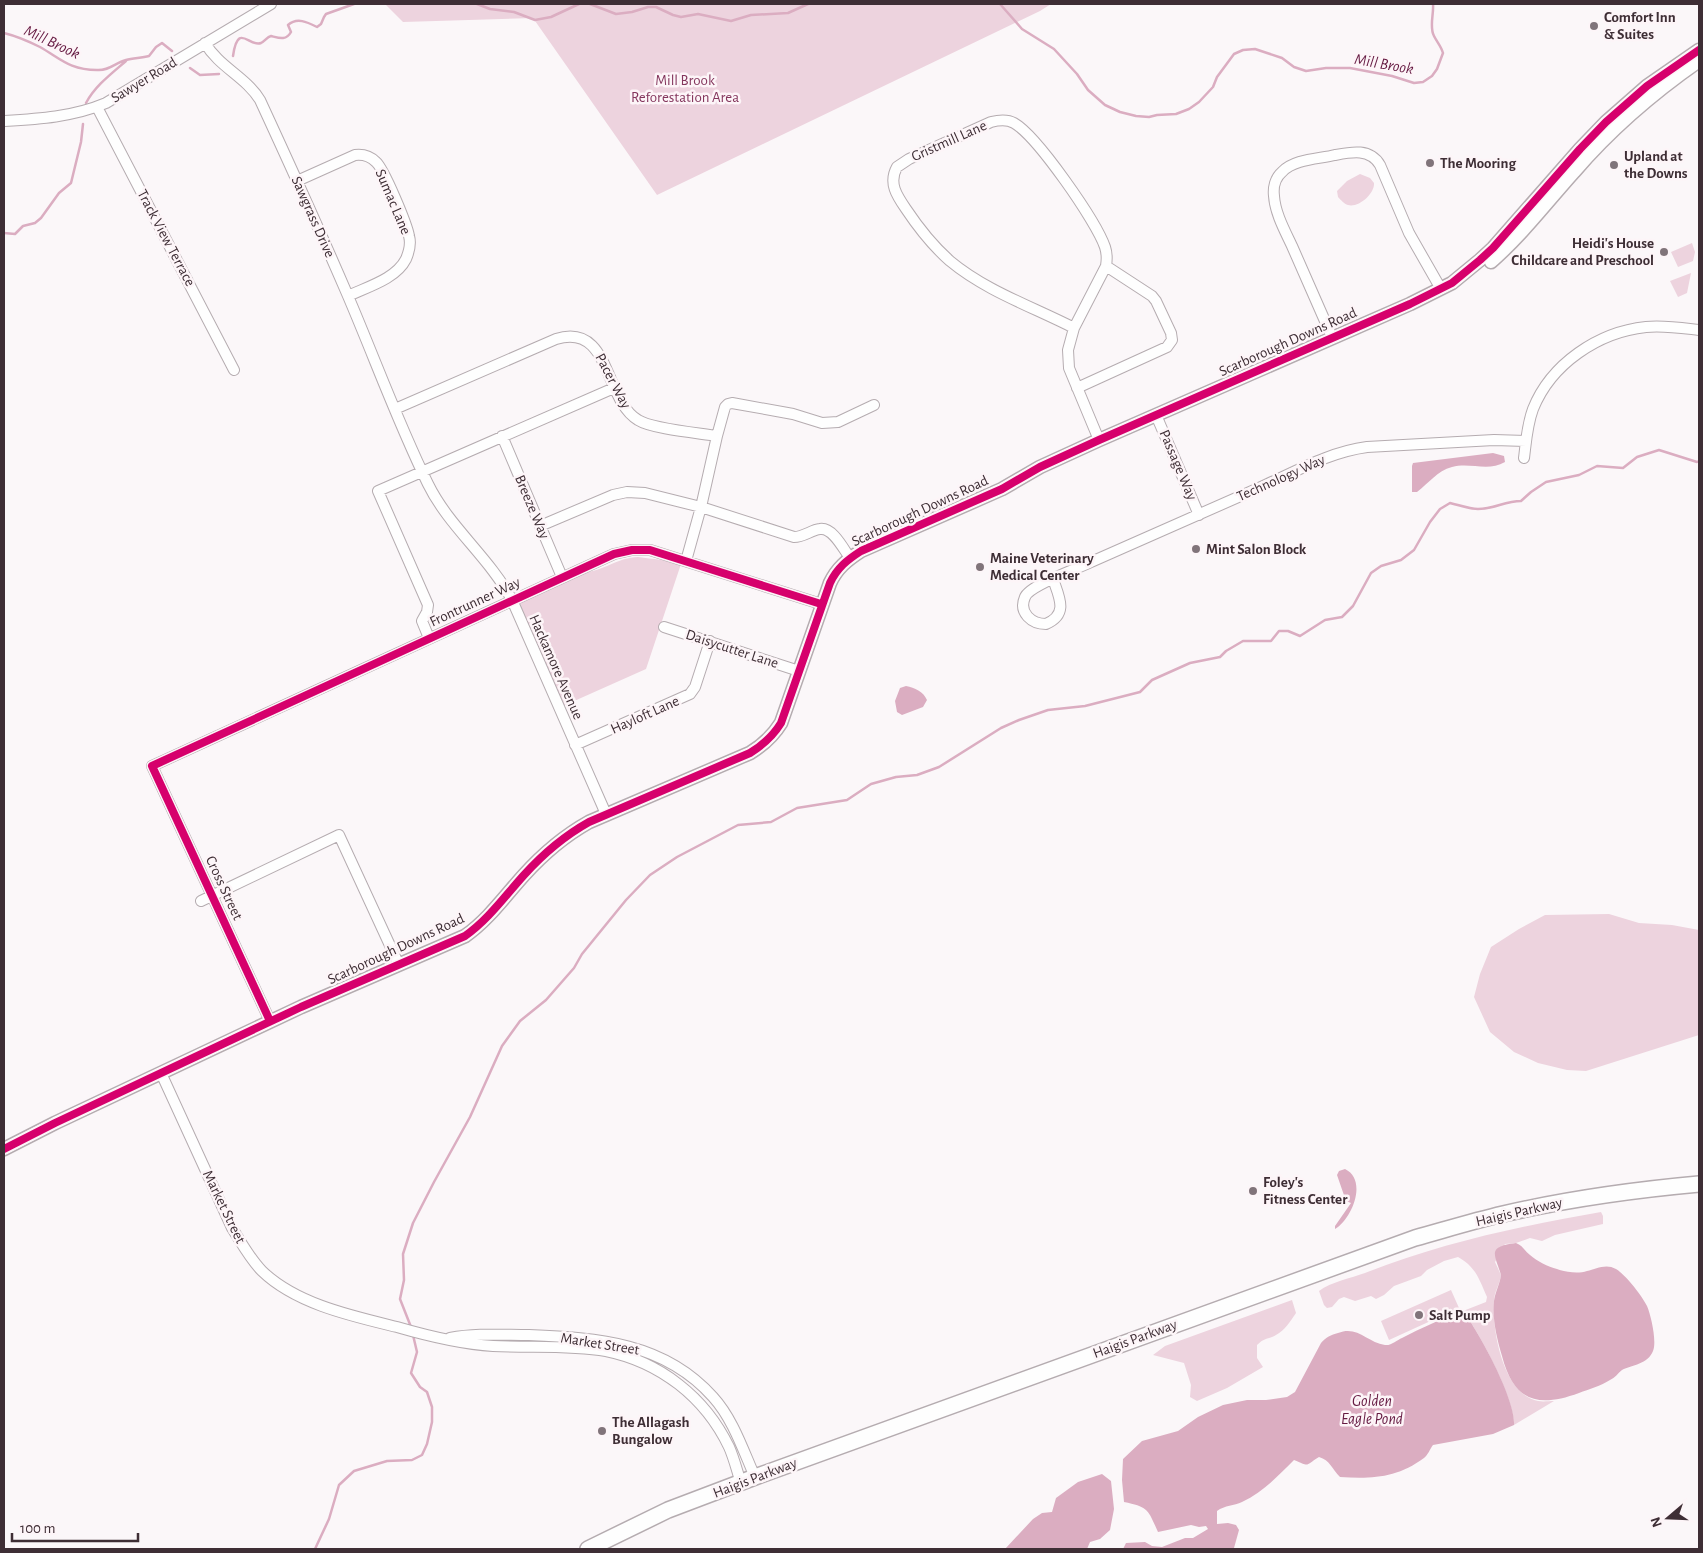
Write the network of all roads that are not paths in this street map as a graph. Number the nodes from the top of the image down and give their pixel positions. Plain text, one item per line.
1 (270, 4) edge
2 (205, 43) junction
3 (1699, 50) edge
4 (1699, 61) edge
5 (97, 107) junction
6 (4, 121) edge
7 (297, 181) junction
8 (1106, 266) junction
9 (1452, 283) junction
10 (1441, 289) junction
11 (348, 296) junction
12 (1074, 328) junction
13 (1699, 330) edge
14 (1332, 337) junction
15 (234, 370) dead end
16 (614, 388) junction
17 (1077, 388) junction
18 (874, 406) dead end
19 (395, 409) junction
20 (1156, 415) junction
21 (502, 436) junction
22 (717, 436) junction
23 (1099, 440) junction
24 (1526, 441) junction
25 (1524, 458) dead end
26 (423, 471) junction
27 (701, 508) junction
28 (1199, 515) junction
29 (540, 526) junction
30 (850, 558) junction
31 (686, 561) junction
32 (562, 577) junction
33 (1053, 580) junction
34 (512, 600) junction
35 (821, 604) junction
36 (664, 627) dead end
37 (429, 638) junction
38 (710, 641) junction
39 (799, 671) junction
40 (576, 745) junction
41 (152, 766) joint
42 (606, 814) junction
43 (212, 895) junction
44 (201, 900) dead end
45 (399, 965) junction
46 (270, 1022) junction
47 (161, 1073) junction
48 (4, 1150) edge
49 (1699, 1184) edge
50 (441, 1339) junction
51 (748, 1480) junction
52 (588, 1549) edge

1 - 2 street, Sawyer Road
2 - 5 street, Sawyer Road
2 - 7 street, Sawgrass Drive
3 - 9 street, Scarborough Downs Road
4 - 9 street, Scarborough Downs Road
5 - 6 street, Sawyer Road
5 - 15 street, Track View Terrace
7 - 11 street, Sawgrass Drive
7 - 11 street, Sumac Lane
8 - 12 street
8 - 12 street, Gristmill Lane
8 - 17 street
9 - 10 street, Scarborough Downs Road
10 - 14 street, Scarborough Downs Road
10 - 14 street
11 - 19 street, Sawgrass Drive
12 - 17 street
13 - 24 street
14 - 20 street, Scarborough Downs Road
16 - 19 street, Pacer Way
16 - 21 street
16 - 22 street, Pacer Way
17 - 23 street
18 - 22 street
19 - 26 street, Hackamore Avenue
20 - 23 street, Scarborough Downs Road
20 - 28 street, Passage Way
21 - 26 street
21 - 29 street, Breeze Way
22 - 27 street
23 - 30 street, Scarborough Downs Road
24 - 25 street
24 - 28 street, Technology Way
26 - 34 street, Hackamore Avenue
26 - 37 street
27 - 29 street
27 - 30 street
27 - 31 street
28 - 33 street, Technology Way
29 - 32 street, Breeze Way
30 - 35 street, Scarborough Downs Road
31 - 32 street, Frontrunner Way
31 - 35 street, Frontrunner Way
32 - 34 street, Frontrunner Way
33 - 33 street, Technology Way
34 - 37 street, Frontrunner Way
34 - 40 street, Hackamore Avenue
35 - 39 street, Scarborough Downs Road
36 - 38 street, Daisycutter Lane
37 - 41 street, Frontrunner Way
38 - 39 street, Daisycutter Lane
38 - 40 street, Hayloft Lane
39 - 42 street, Scarborough Downs Road
40 - 42 street, Hackamore Avenue
41 - 43 street, Cross Street
42 - 45 street, Scarborough Downs Road
43 - 44 street
43 - 45 street
43 - 46 street, Cross Street
45 - 46 street, Scarborough Downs Road
46 - 47 street, Scarborough Downs Road
47 - 48 street, Scarborough Downs Road
47 - 50 street, Market Street
49 - 51 main road, Haigis Parkway
50 - 51 street, Market Street
50 - 51 street, Market Street
51 - 52 main road, Haigis Parkway

